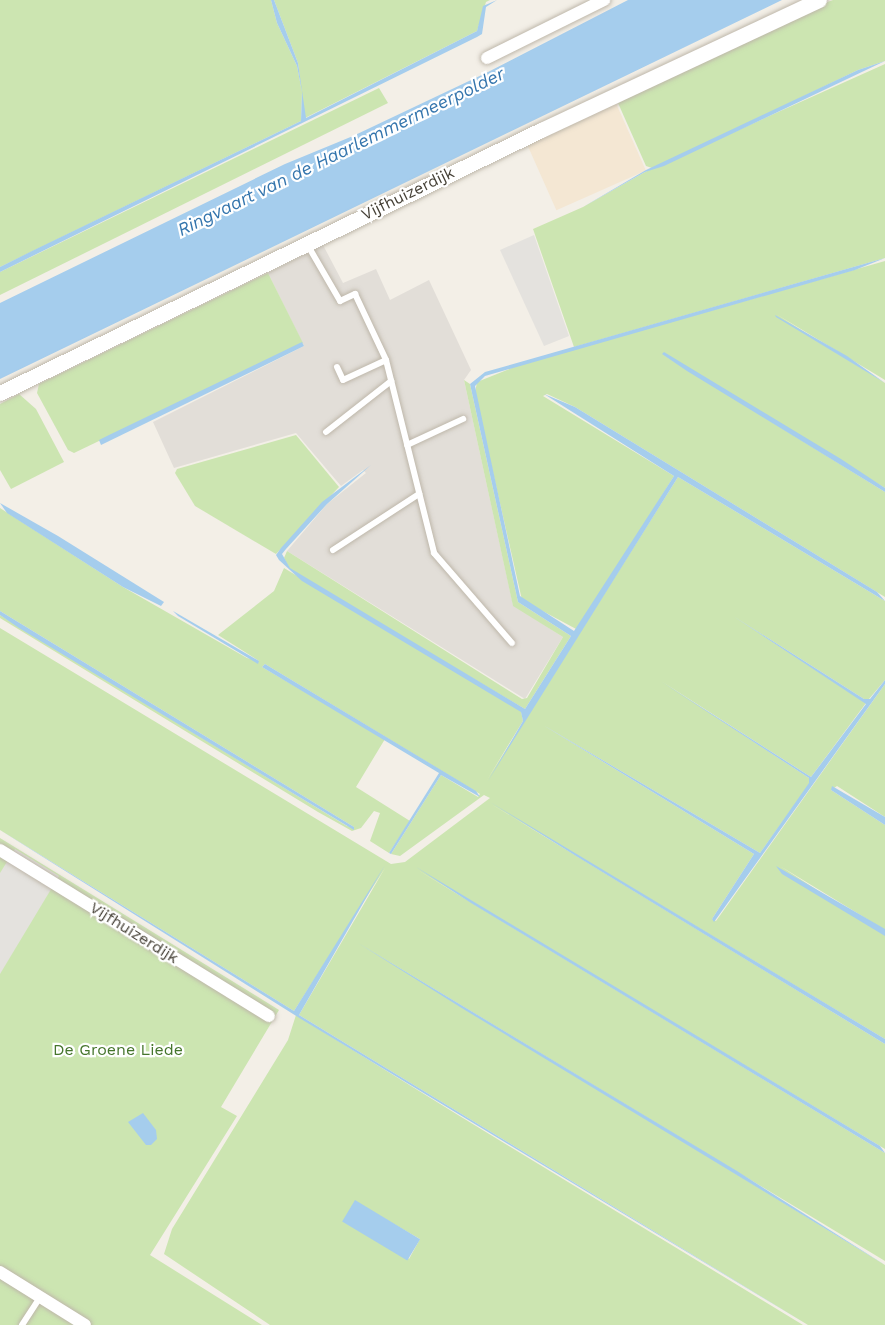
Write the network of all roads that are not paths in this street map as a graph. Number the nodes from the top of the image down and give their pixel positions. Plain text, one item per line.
1 (604, 0) edge
2 (819, 0) edge
3 (487, 58) dead end
4 (307, 243) junction
5 (386, 360) junction
6 (337, 367) dead end
7 (391, 381) junction
8 (0, 393) edge
9 (463, 419) dead end
10 (326, 432) dead end
11 (407, 445) junction
12 (420, 494) junction
13 (333, 550) dead end
14 (512, 643) dead end
15 (0, 850) edge
16 (269, 1016) dead end
17 (0, 1272) edge
18 (40, 1297) junction
19 (22, 1325) edge
20 (85, 1325) edge

1 - 3 street
2 - 4 street, Vijfhuizerdijk
4 - 5 lane
4 - 8 street, Vijfhuizerdijk
5 - 6 lane
5 - 7 lane
7 - 10 lane
7 - 11 lane
9 - 11 lane
11 - 12 lane
12 - 13 lane
12 - 14 lane
15 - 16 street, Vijfhuizerdijk
17 - 18 street
18 - 19 lane
18 - 20 street

